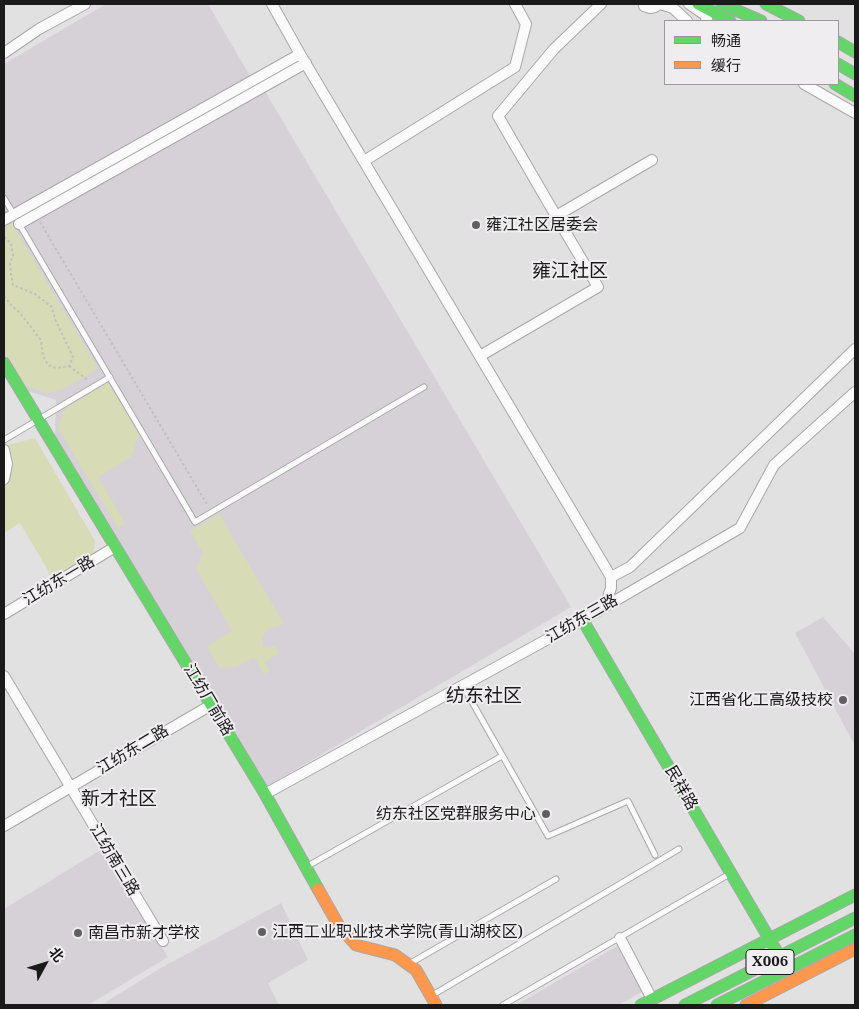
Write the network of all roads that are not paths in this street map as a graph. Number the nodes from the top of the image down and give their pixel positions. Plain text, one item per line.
1 (72, 4) edge
2 (84, 4) edge
3 (272, 4) edge
4 (516, 4) edge
5 (601, 4) edge
6 (645, 4) edge
7 (659, 4) edge
8 (689, 4) edge
9 (698, 4) edge
10 (722, 4) edge
11 (768, 4) edge
12 (708, 17) edge
13 (686, 20) edge
14 (724, 20) edge
15 (759, 20) edge
16 (797, 20) edge
17 (804, 20) edge
18 (839, 35) edge
19 (839, 43) edge
20 (855, 43) edge
21 (4, 47) edge
22 (855, 52) edge
23 (4, 53) edge
24 (303, 59) junction
25 (839, 65) edge
26 (855, 74) edge
27 (806, 85) edge
28 (838, 85) edge
29 (855, 96) edge
30 (855, 113) edge
31 (652, 160) dead end
32 (364, 161) junction
33 (4, 198) edge
34 (14, 215) junction
35 (556, 216) junction
36 (4, 220) edge
37 (20, 224) junction
38 (855, 350) edge
39 (480, 356) junction
40 (4, 363) edge
41 (110, 376) junction
42 (424, 387) dead end
43 (855, 392) edge
44 (38, 420) junction
45 (4, 440) edge
46 (4, 450) edge
47 (4, 478) edge
48 (114, 548) junction
49 (611, 577) junction
50 (605, 606) junction
51 (4, 614) edge
52 (579, 621) junction
53 (4, 676) edge
54 (462, 686) junction
55 (210, 704) junction
56 (502, 756) junction
57 (71, 787) junction
58 (265, 794) junction
59 (4, 826) edge
60 (680, 849) dead end
61 (655, 855) dead end
62 (306, 868) junction
63 (726, 876) junction
64 (556, 879) dead end
65 (855, 895) edge
66 (855, 918) edge
67 (855, 935) edge
68 (620, 938) junction
69 (767, 940) junction
70 (163, 941) dead end
71 (855, 949) edge
72 (778, 958) junction
73 (409, 964) junction
74 (652, 999) junction
75 (433, 1001) edge
76 (503, 1005) edge
77 (641, 1005) edge
78 (685, 1005) edge
79 (717, 1005) edge
80 (746, 1005) edge

1 - 21 street
2 - 23 street
3 - 24 street
4 - 32 street
5 - 35 street
6 - 7 street
7 - 13 street
8 - 12 street
9 - 12 main road
10 - 15 main road
11 - 16 main road
11 - 17 main road
12 - 14 main road
18 - 20 main road
19 - 22 main road
24 - 32 street
24 - 34 street
24 - 37 street
25 - 26 main road
27 - 30 street
28 - 29 main road
31 - 35 street
32 - 39 street
33 - 34 lane
34 - 36 street
34 - 37 lane
35 - 39 street
37 - 41 lane
38 - 49 street
39 - 49 street
40 - 44 main road, 江纺厂前路
41 - 42 lane
41 - 44 lane
43 - 50 street, 江纺东三路
44 - 45 lane
44 - 48 main road, 江纺厂前路
46 - 47 street
48 - 51 street, 江纺东一路
48 - 55 main road, 江纺厂前路
49 - 50 street
50 - 52 street, 江纺东三路
52 - 54 street, 江纺东三路
52 - 63 main road, 民祥路
52 - 69 main road, 民祥路
53 - 57 street, 江纺南三路
54 - 56 lane
54 - 58 street, 江纺东三路
55 - 57 street, 江纺东二路
55 - 58 main road, 江纺厂前路
56 - 61 lane
56 - 62 lane
57 - 59 street, 江纺东二路
57 - 70 street, 江纺南三路
58 - 62 main road, 江纺厂前路
60 - 75 lane
62 - 73 main road, 江纺厂前路
63 - 68 lane
63 - 69 main road, 民祥路
64 - 73 lane
65 - 69 main road
66 - 72 main road, X006
67 - 79 main road, X006
68 - 74 street
68 - 76 lane
69 - 72 main road, 民祥路
69 - 74 main road
71 - 80 main road
72 - 78 main road, X006
73 - 75 main road, 江纺厂前路
74 - 77 main road

